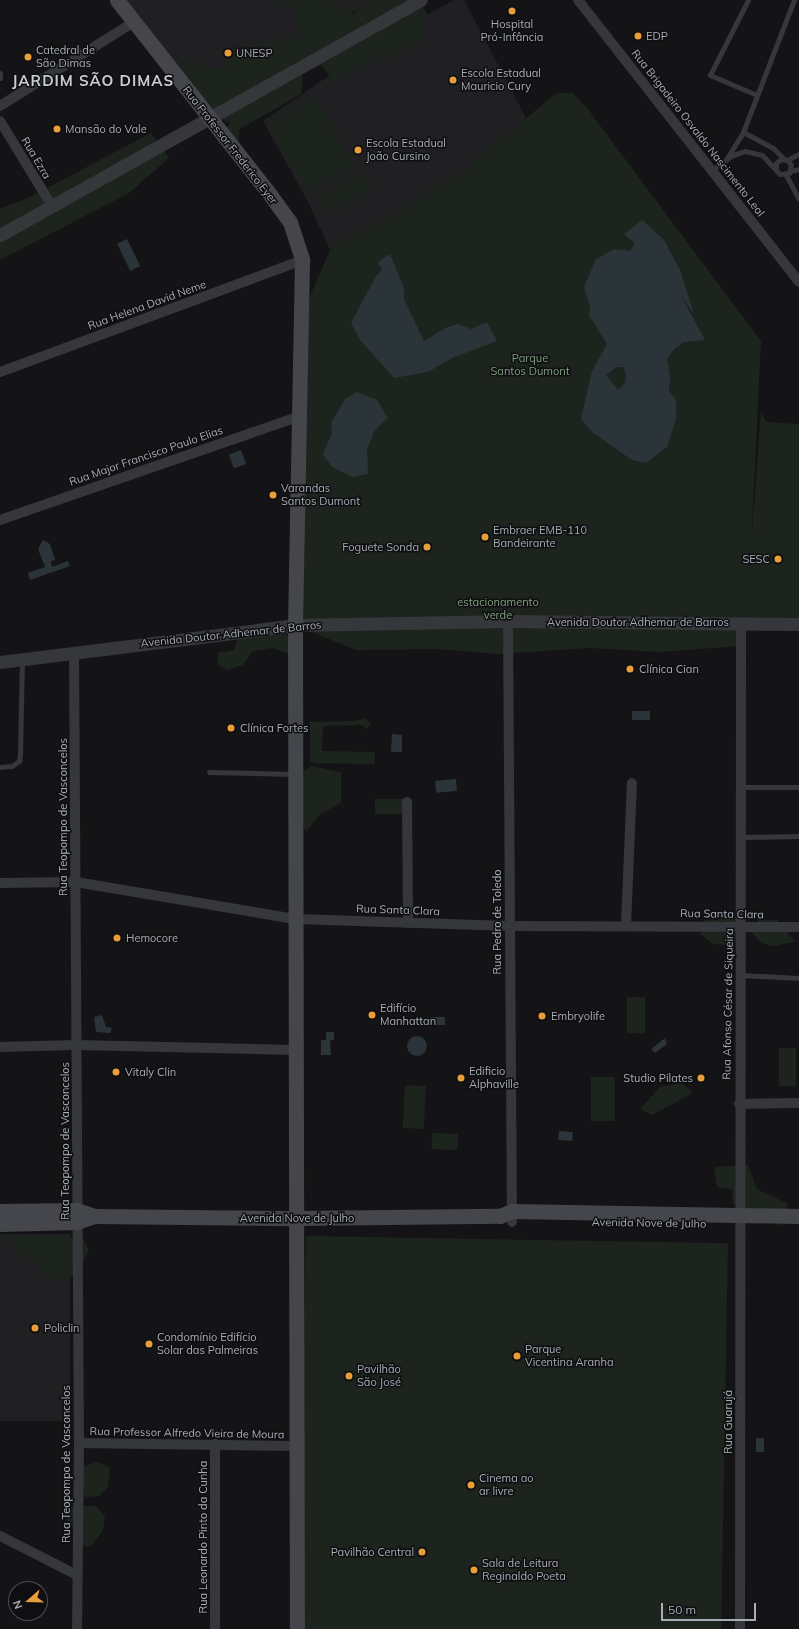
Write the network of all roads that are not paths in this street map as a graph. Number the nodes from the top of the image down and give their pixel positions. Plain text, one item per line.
1 (117, 0) edge
2 (578, 0) edge
3 (748, 0) edge
4 (794, 0) edge
5 (412, 2) edge
6 (134, 22) junction
7 (0, 73) edge
8 (0, 78) edge
9 (757, 95) junction
10 (0, 106) edge
11 (208, 119) junction
12 (0, 121) edge
13 (743, 132) junction
14 (799, 154) edge
15 (727, 158) junction
16 (786, 160) junction
17 (799, 169) edge
18 (712, 170) junction
19 (776, 170) junction
20 (791, 171) junction
21 (786, 175) junction
22 (799, 199) edge
23 (52, 206) junction
24 (0, 235) edge
25 (302, 260) junction
26 (799, 282) edge
27 (0, 372) edge
28 (300, 416) junction
29 (0, 520) edge
30 (508, 621) junction
31 (741, 624) junction
32 (799, 624) edge
33 (295, 625) junction
34 (74, 652) junction
35 (22, 659) junction
36 (0, 662) edge
37 (0, 767) edge
38 (208, 772) dead end
39 (295, 774) junction
40 (632, 783) dead end
41 (742, 787) junction
42 (799, 787) edge
43 (407, 802) dead end
44 (799, 836) edge
45 (742, 837) junction
46 (76, 882) junction
47 (0, 883) edge
48 (295, 919) junction
49 (408, 923) junction
50 (626, 925) junction
51 (509, 926) junction
52 (741, 927) junction
53 (799, 927) edge
54 (741, 975) junction
55 (799, 978) edge
56 (76, 1045) junction
57 (0, 1047) edge
58 (296, 1050) junction
59 (799, 1103) edge
60 (739, 1104) junction
61 (0, 1210) edge
62 (77, 1216) junction
63 (799, 1216) edge
64 (508, 1217) junction
65 (297, 1218) junction
66 (740, 1220) junction
67 (0, 1224) edge
68 (799, 1225) edge
69 (79, 1443) junction
70 (215, 1444) junction
71 (295, 1446) junction
72 (0, 1536) edge
73 (77, 1575) junction
74 (77, 1629) edge
75 (215, 1629) edge
76 (296, 1629) edge
77 (740, 1629) edge

1 - 6 main road, Rua Professor Frederico Eyer
2 - 18 street, Rua Brigadeiro Osvaldo Nascimento Leal
3 - 9 lane
4 - 9 lane
5 - 11 street
6 - 10 street
6 - 11 main road, Rua Professor Frederico Eyer
7 - 8 lane
9 - 13 lane
11 - 23 street
11 - 25 main road, Rua Professor Frederico Eyer
12 - 23 street, Rua Ezra
13 - 15 lane
13 - 16 lane
14 - 16 lane
15 - 18 lane
15 - 19 lane
16 - 19 lane
16 - 20 lane
17 - 20 lane
18 - 26 street, Rua Brigadeiro Osvaldo Nascimento Leal
19 - 21 lane
20 - 21 lane
21 - 22 lane
23 - 24 street
25 - 27 street, Rua Helena David Neme
25 - 28 main road, Rua Professor Frederico Eyer
28 - 29 street, Rua Major Francisco Paulo Elias
28 - 33 main road, Rua Professor Frederico Eyer
30 - 31 street, Avenida Doutor Adhemar de Barros
30 - 33 street, Avenida Doutor Adhemar de Barros
30 - 51 street, Rua Pedro de Toledo
31 - 32 street, Avenida Doutor Adhemar de Barros
31 - 41 street, Rua Afonso César de Siqueira
33 - 34 street, Avenida Doutor Adhemar de Barros
33 - 39 main road, Rua Professor Frederico Eyer
34 - 35 street, Avenida Doutor Adhemar de Barros
34 - 46 street, Rua Teopompo de Vasconcelos
35 - 36 street, Avenida Doutor Adhemar de Barros
35 - 37 lane
38 - 39 lane
39 - 48 main road, Rua Professor Frederico Eyer
40 - 50 street
41 - 42 lane
41 - 45 street, Rua Afonso César de Siqueira
43 - 49 street
44 - 45 lane
45 - 52 street, Rua Afonso César de Siqueira
46 - 47 street, Rua Santa Clara
46 - 48 street, Rua Santa Clara
46 - 56 street, Rua Teopompo de Vasconcelos
48 - 49 street, Rua Santa Clara
48 - 58 main road, Rua Professor Frederico Eyer
49 - 51 street, Rua Santa Clara
50 - 51 street, Rua Santa Clara
50 - 52 street, Rua Santa Clara
51 - 64 street, Rua Pedro de Toledo
52 - 53 street, Rua Santa Clara
52 - 54 street, Rua Afonso César de Siqueira
54 - 55 lane
54 - 60 street, Rua Afonso César de Siqueira
56 - 57 street
56 - 58 street
56 - 62 street, Rua Teopompo de Vasconcelos
58 - 65 main road, Rua Professor Frederico Eyer
59 - 60 street
60 - 66 street, Rua Afonso César de Siqueira
61 - 62 main road, Avenida Nove de Julho
62 - 65 main road, Avenida Nove de Julho
62 - 67 main road, Avenida Nove de Julho
62 - 69 street, Rua Teopompo de Vasconcelos
63 - 66 main road, Avenida Nove de Julho
64 - 65 main road, Avenida Nove de Julho
64 - 66 main road, Avenida Nove de Julho
65 - 71 main road, Rua Professor Frederico Eyer
66 - 68 main road, Avenida Nove de Julho
66 - 77 street, Rua Guarujá
69 - 70 street, Rua Professor Alfredo Vieira de Moura
69 - 73 street, Rua Teopompo de Vasconcelos
70 - 71 street, Rua Professor Alfredo Vieira de Moura
70 - 75 street, Rua Leonardo Pinto da Cunha
71 - 76 main road, Rua Professor Frederico Eyer
72 - 73 street
73 - 74 street, Rua Teopompo de Vasconcelos

